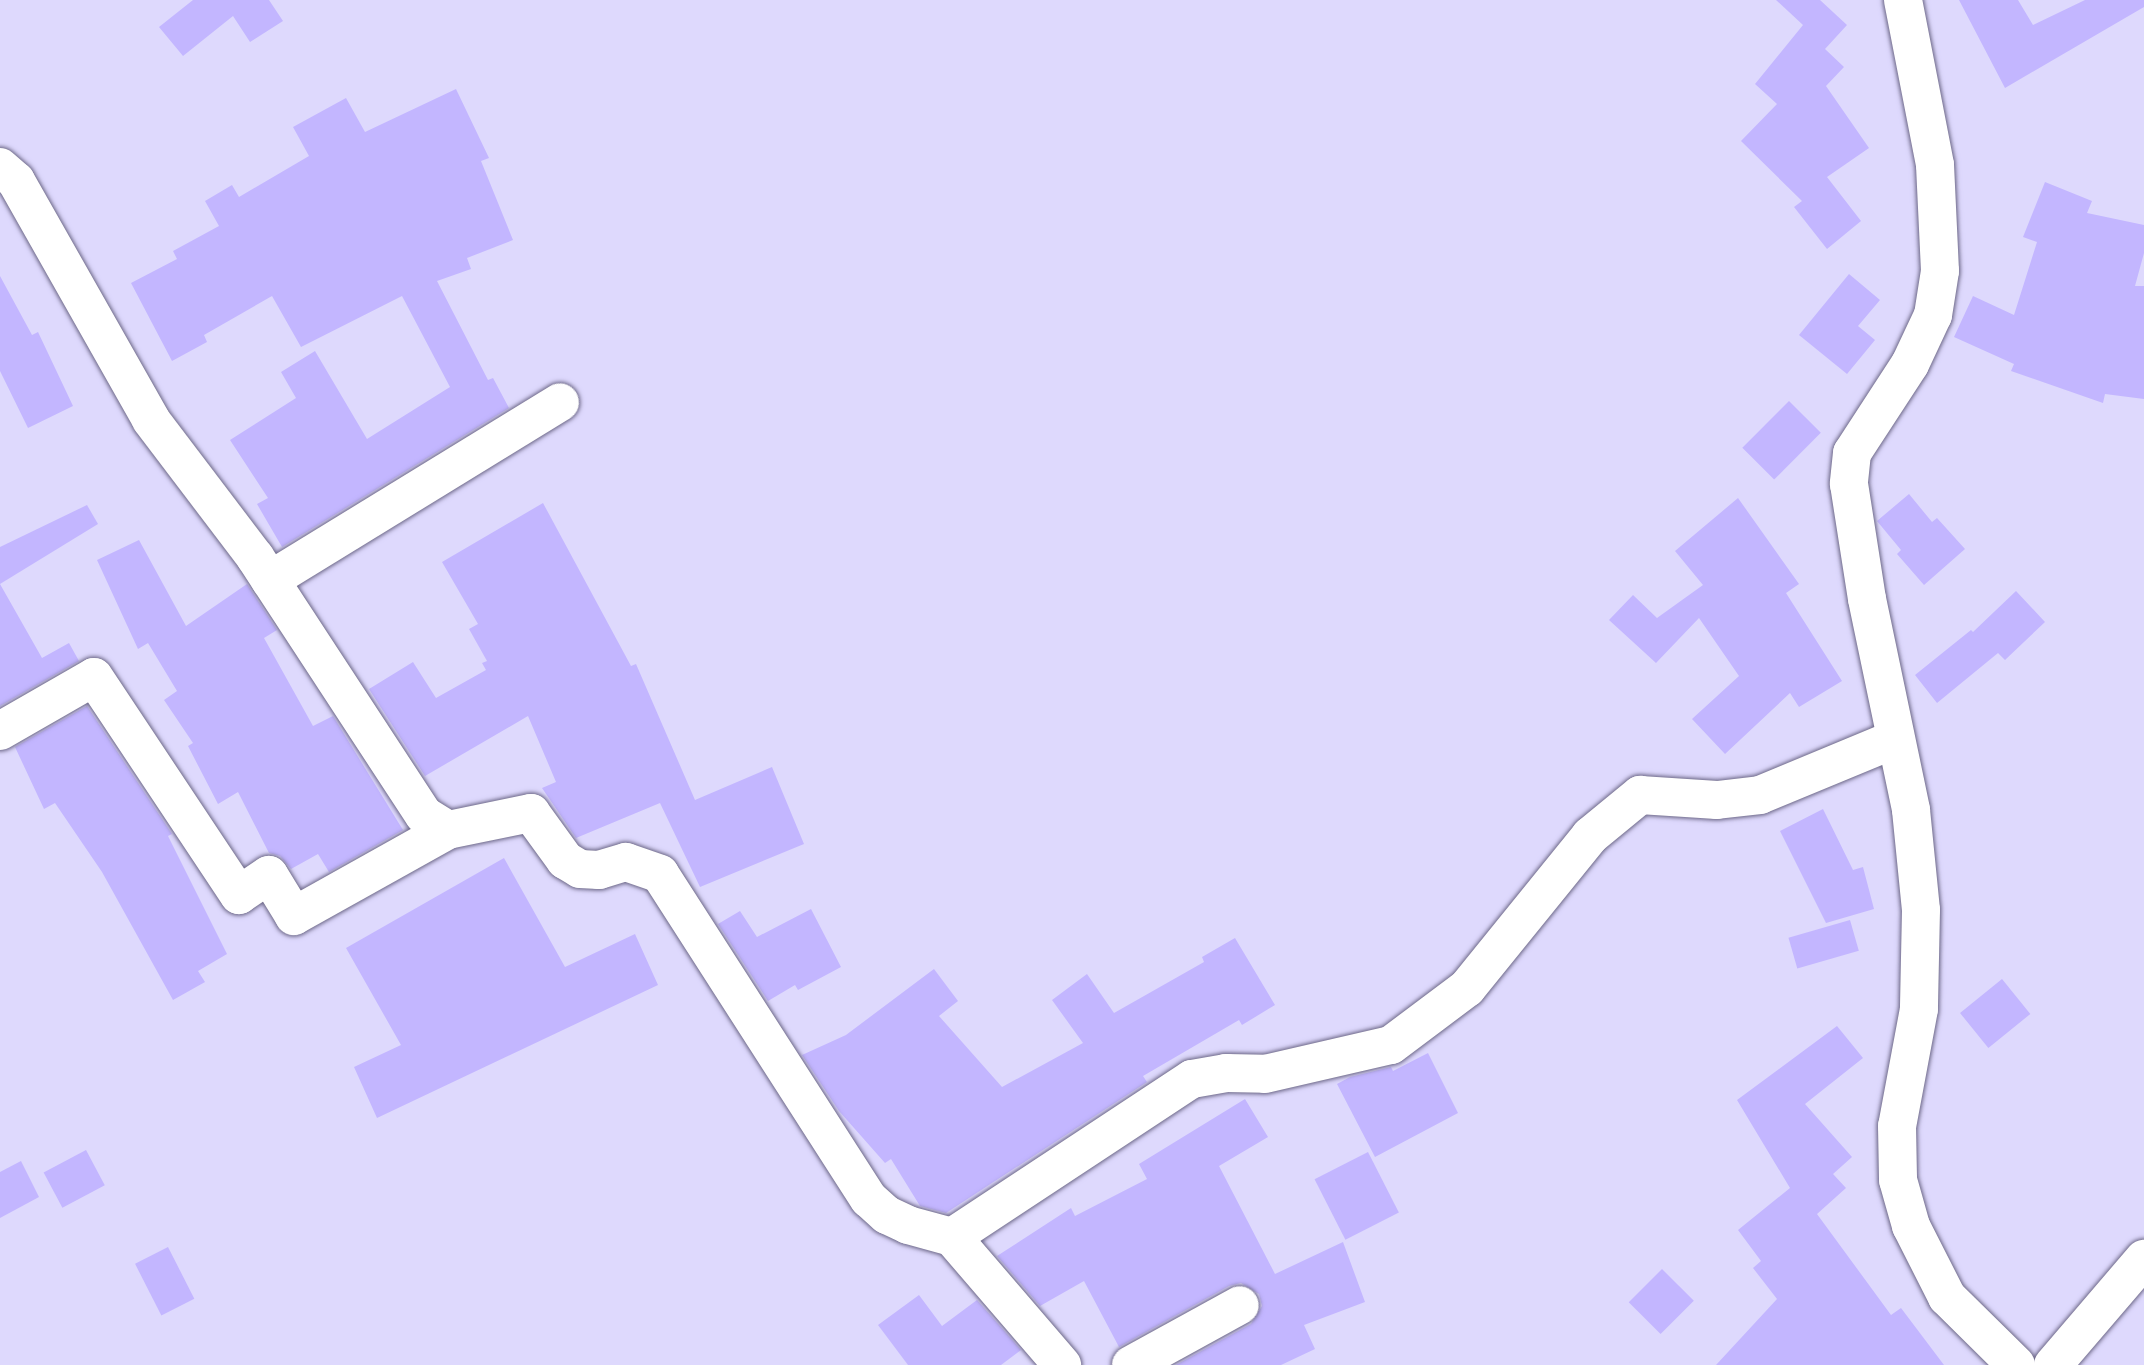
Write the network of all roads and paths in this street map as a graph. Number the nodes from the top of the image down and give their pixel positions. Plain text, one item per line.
1 (1903, 0) edge
2 (0, 167) edge
3 (560, 402) dead end
4 (270, 580) junction
5 (0, 730) edge
6 (1895, 739) junction
7 (448, 830) junction
8 (952, 1237) junction
9 (2144, 1259) edge
10 (1240, 1305) dead end
11 (1053, 1362) edge
12 (1131, 1365) edge
13 (2016, 1365) edge
14 (2053, 1365) edge

1 - 6 street
2 - 4 street
3 - 4 street
4 - 7 street
5 - 7 street
6 - 8 street
6 - 13 street
7 - 8 street
8 - 11 street
9 - 14 street
10 - 12 street

